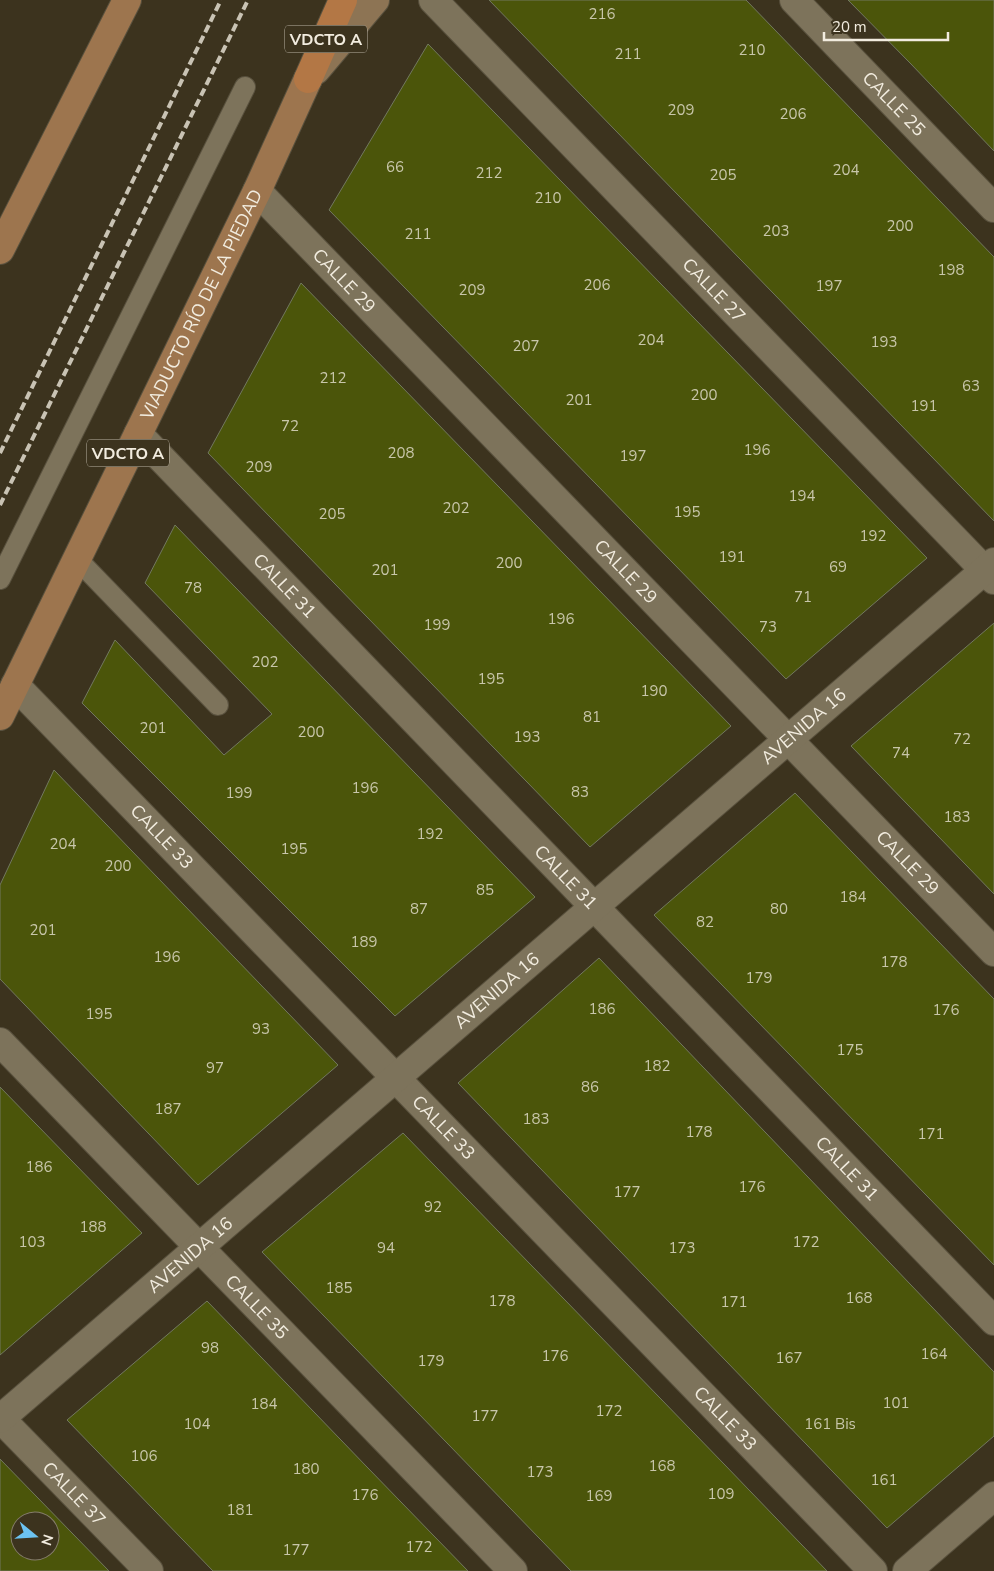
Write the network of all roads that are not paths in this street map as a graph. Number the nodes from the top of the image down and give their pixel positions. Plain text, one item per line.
1 (127, 0) edge
2 (343, 0) edge
3 (375, 0) edge
4 (434, 0) edge
5 (794, 0) edge
6 (308, 79) junction
7 (245, 87) dead end
8 (256, 191) junction
9 (994, 208) edge
10 (0, 250) edge
11 (138, 434) junction
12 (77, 559) junction
13 (991, 571) edge
14 (0, 579) edge
15 (15, 685) junction
16 (218, 705) dead end
17 (0, 716) edge
18 (788, 740) junction
19 (594, 907) junction
20 (994, 952) edge
21 (0, 1042) edge
22 (395, 1078) junction
23 (199, 1248) junction
24 (994, 1321) edge
25 (0, 1419) edge
26 (994, 1496) edge
27 (149, 1571) edge
28 (513, 1571) edge
29 (874, 1571) edge
30 (907, 1571) edge

1 - 10 main road
2 - 6 highway, VIADUCTO RÍO DE LA PIEDAD / VDCTO A
3 - 6 main road
4 - 13 street, CALLE 27
5 - 9 street, CALLE 25
6 - 8 main road, VIADUCTO RÍO DE LA PIEDAD / VDCTO A
7 - 14 lane
8 - 11 main road, VIADUCTO RÍO DE LA PIEDAD / VDCTO A
8 - 18 street, CALLE 29
11 - 12 main road, VIADUCTO RÍO DE LA PIEDAD / VDCTO A
11 - 19 street, CALLE 31
12 - 15 main road, VIADUCTO RÍO DE LA PIEDAD / VDCTO A
12 - 16 lane
13 - 18 street, AVENIDA 16
15 - 17 main road, VIADUCTO RÍO DE LA PIEDAD / VDCTO A
15 - 22 street, CALLE 33
18 - 19 street, AVENIDA 16
18 - 20 street, CALLE 29
19 - 22 street, AVENIDA 16
19 - 24 street, CALLE 31
21 - 23 street, CALLE 35
22 - 23 street, AVENIDA 16
22 - 29 street, CALLE 33
23 - 25 street, AVENIDA 16
23 - 28 street, CALLE 35
25 - 27 street, CALLE 37
26 - 30 street

